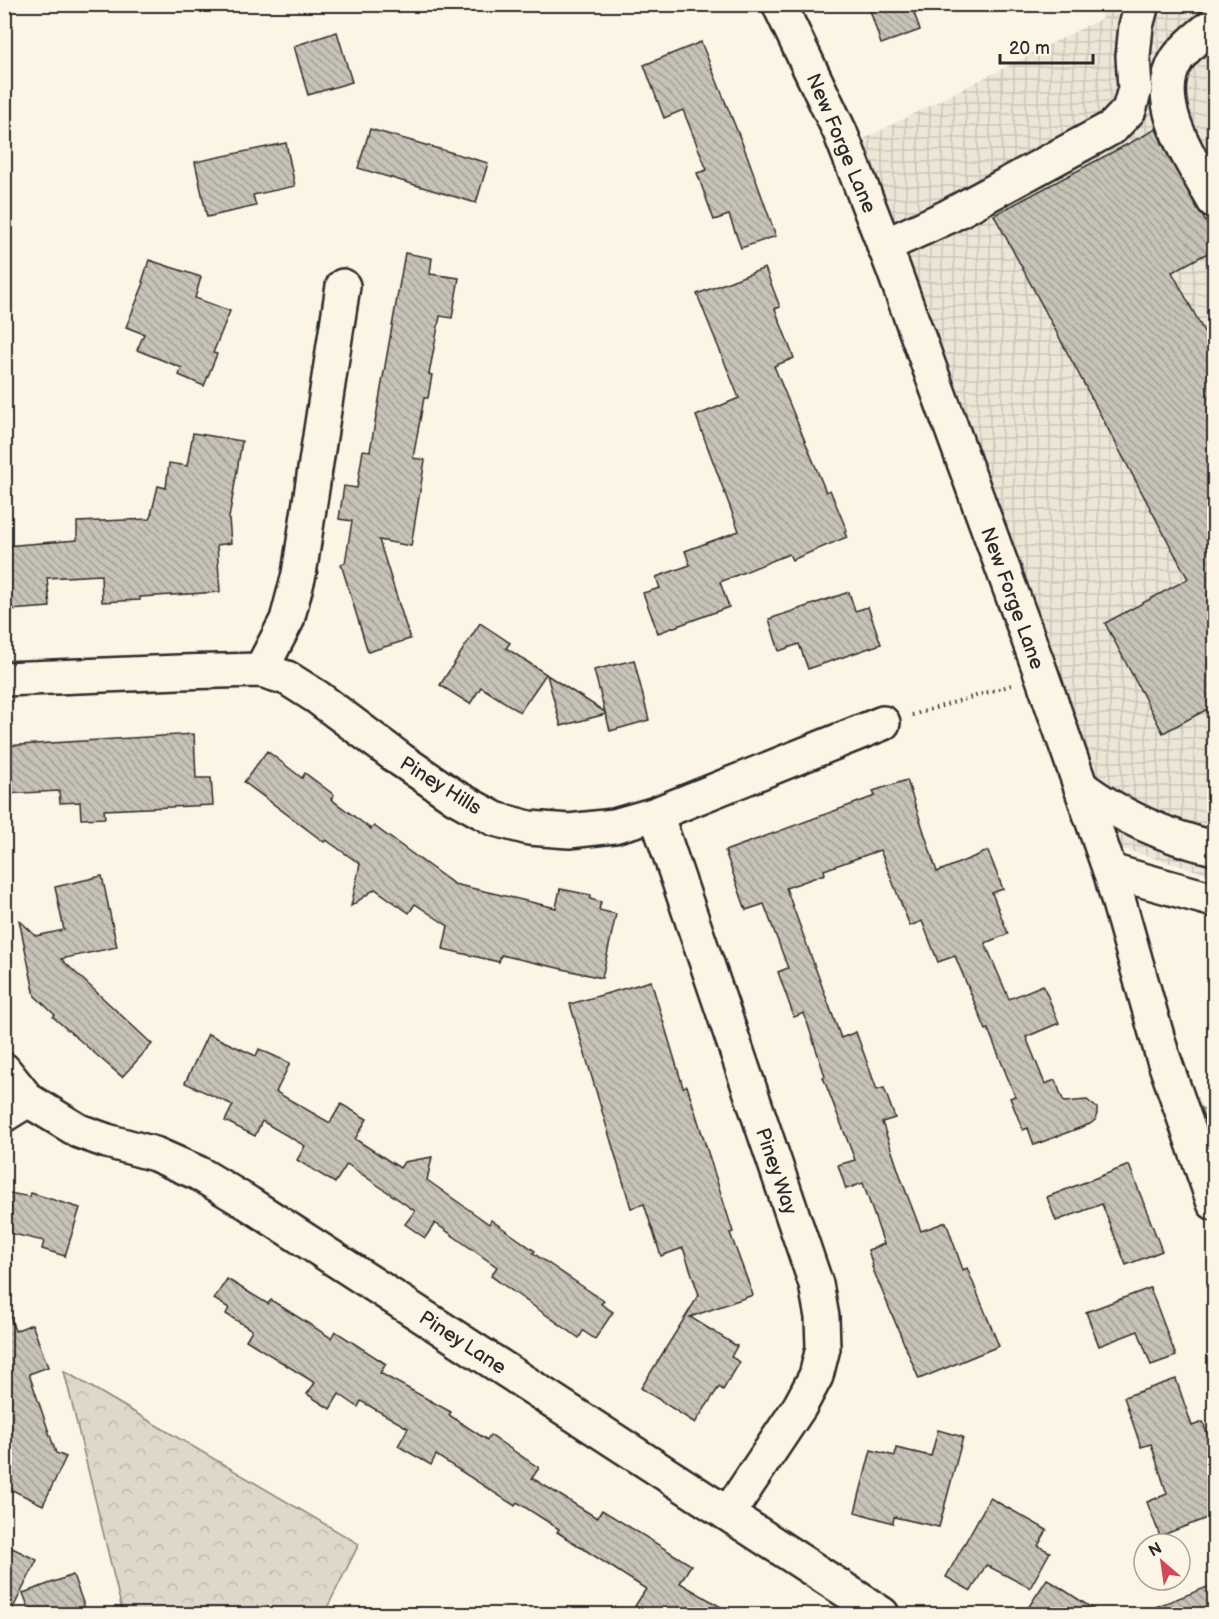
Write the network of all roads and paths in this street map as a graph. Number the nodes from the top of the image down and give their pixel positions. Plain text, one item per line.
1 (779, 4) edge
2 (1142, 4) edge
3 (1215, 24) edge
4 (1215, 201) edge
5 (884, 246) junction
6 (343, 286) dead end
7 (261, 670) junction
8 (1042, 676) junction
9 (4, 679) edge
10 (883, 723) joint
11 (1081, 787) junction
12 (656, 814) junction
13 (1215, 848) edge
14 (1110, 872) junction
15 (1215, 900) edge
16 (4, 1070) edge
17 (16, 1108) edge
18 (1215, 1203) edge
19 (728, 1514) junction
20 (882, 1614) edge

1 - 5 street, New Forge Lane
2 - 5 street
3 - 4 street
5 - 8 street, New Forge Lane
6 - 7 street
7 - 9 street, Piney Hills
7 - 12 street, Piney Hills
8 - 10 path
8 - 11 street, New Forge Lane
10 - 12 street, Piney Hills
11 - 13 street
11 - 14 street, New Forge Lane
12 - 19 street, Piney Way
14 - 15 street
14 - 18 street, New Forge Lane
16 - 17 street, Piney Lane
17 - 19 street, Piney Lane
19 - 20 street, Piney Lane

